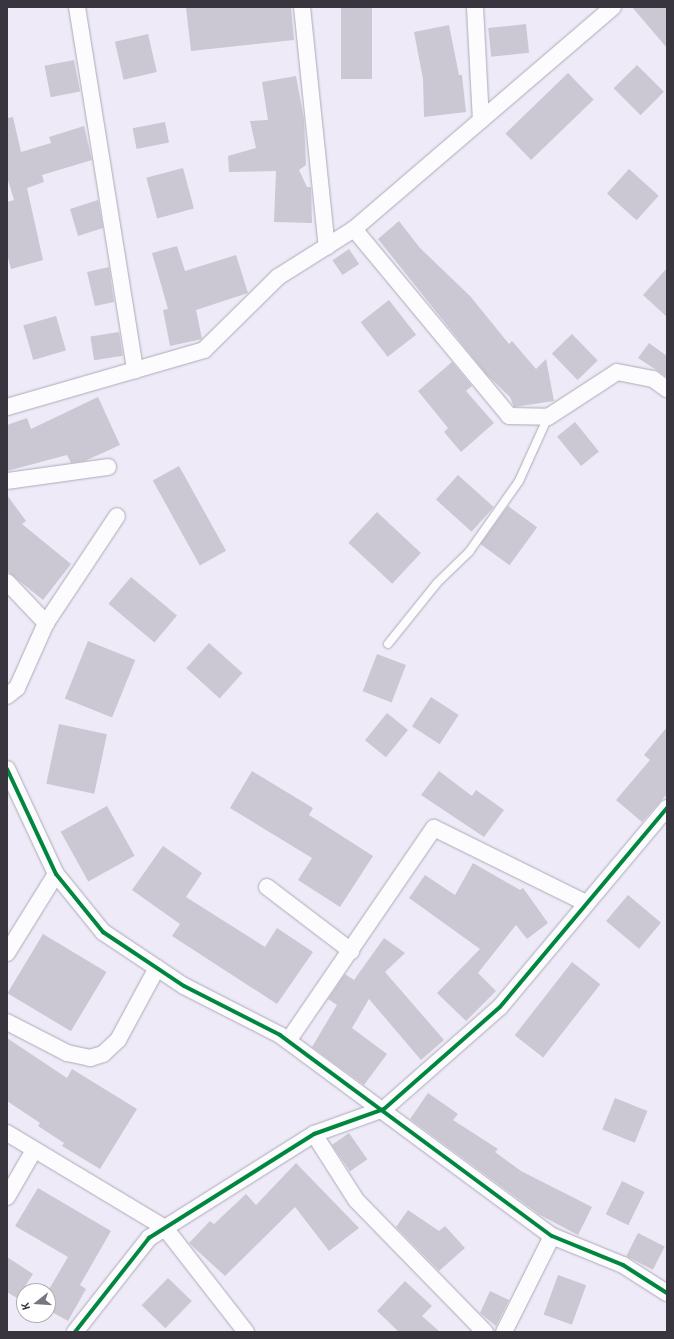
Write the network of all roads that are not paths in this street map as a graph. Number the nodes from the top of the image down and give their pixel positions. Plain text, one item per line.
1 (77, 7) edge
2 (302, 7) edge
3 (475, 7) edge
4 (609, 9) edge
5 (482, 120) junction
6 (354, 229) junction
7 (326, 246) junction
8 (135, 370) junction
9 (667, 389) edge
10 (7, 407) edge
11 (548, 417) junction
12 (108, 467) dead end
13 (7, 481) edge
14 (117, 516) dead end
15 (7, 582) edge
16 (46, 622) junction
17 (388, 644) dead end
18 (7, 696) edge
19 (7, 768) edge
20 (667, 808) edge
21 (56, 874) junction
22 (267, 887) dead end
23 (586, 904) junction
24 (351, 951) junction
25 (7, 953) edge
26 (157, 968) junction
27 (7, 1022) edge
28 (288, 1041) junction
29 (384, 1109) junction
30 (7, 1133) edge
31 (314, 1134) junction
32 (34, 1150) junction
33 (7, 1196) edge
34 (165, 1228) junction
35 (552, 1236) junction
36 (667, 1293) edge
37 (75, 1332) edge
38 (246, 1332) edge
39 (485, 1332) edge
40 (504, 1332) edge

1 - 8 street
2 - 7 street
3 - 5 street
4 - 5 street
5 - 6 street
6 - 7 street
6 - 11 street
7 - 8 street
8 - 10 street
9 - 11 street
11 - 17 lane
12 - 13 street
14 - 16 street
15 - 16 street
16 - 18 street
19 - 21 street
20 - 23 street
21 - 25 street
21 - 26 street
22 - 24 street
23 - 24 street
23 - 29 street
24 - 28 street
26 - 27 street
26 - 28 street
28 - 29 street
29 - 31 street
29 - 35 street
30 - 32 street
31 - 34 street
31 - 39 street
32 - 33 street
32 - 34 street
34 - 37 street
34 - 38 street
35 - 36 street
35 - 40 street

